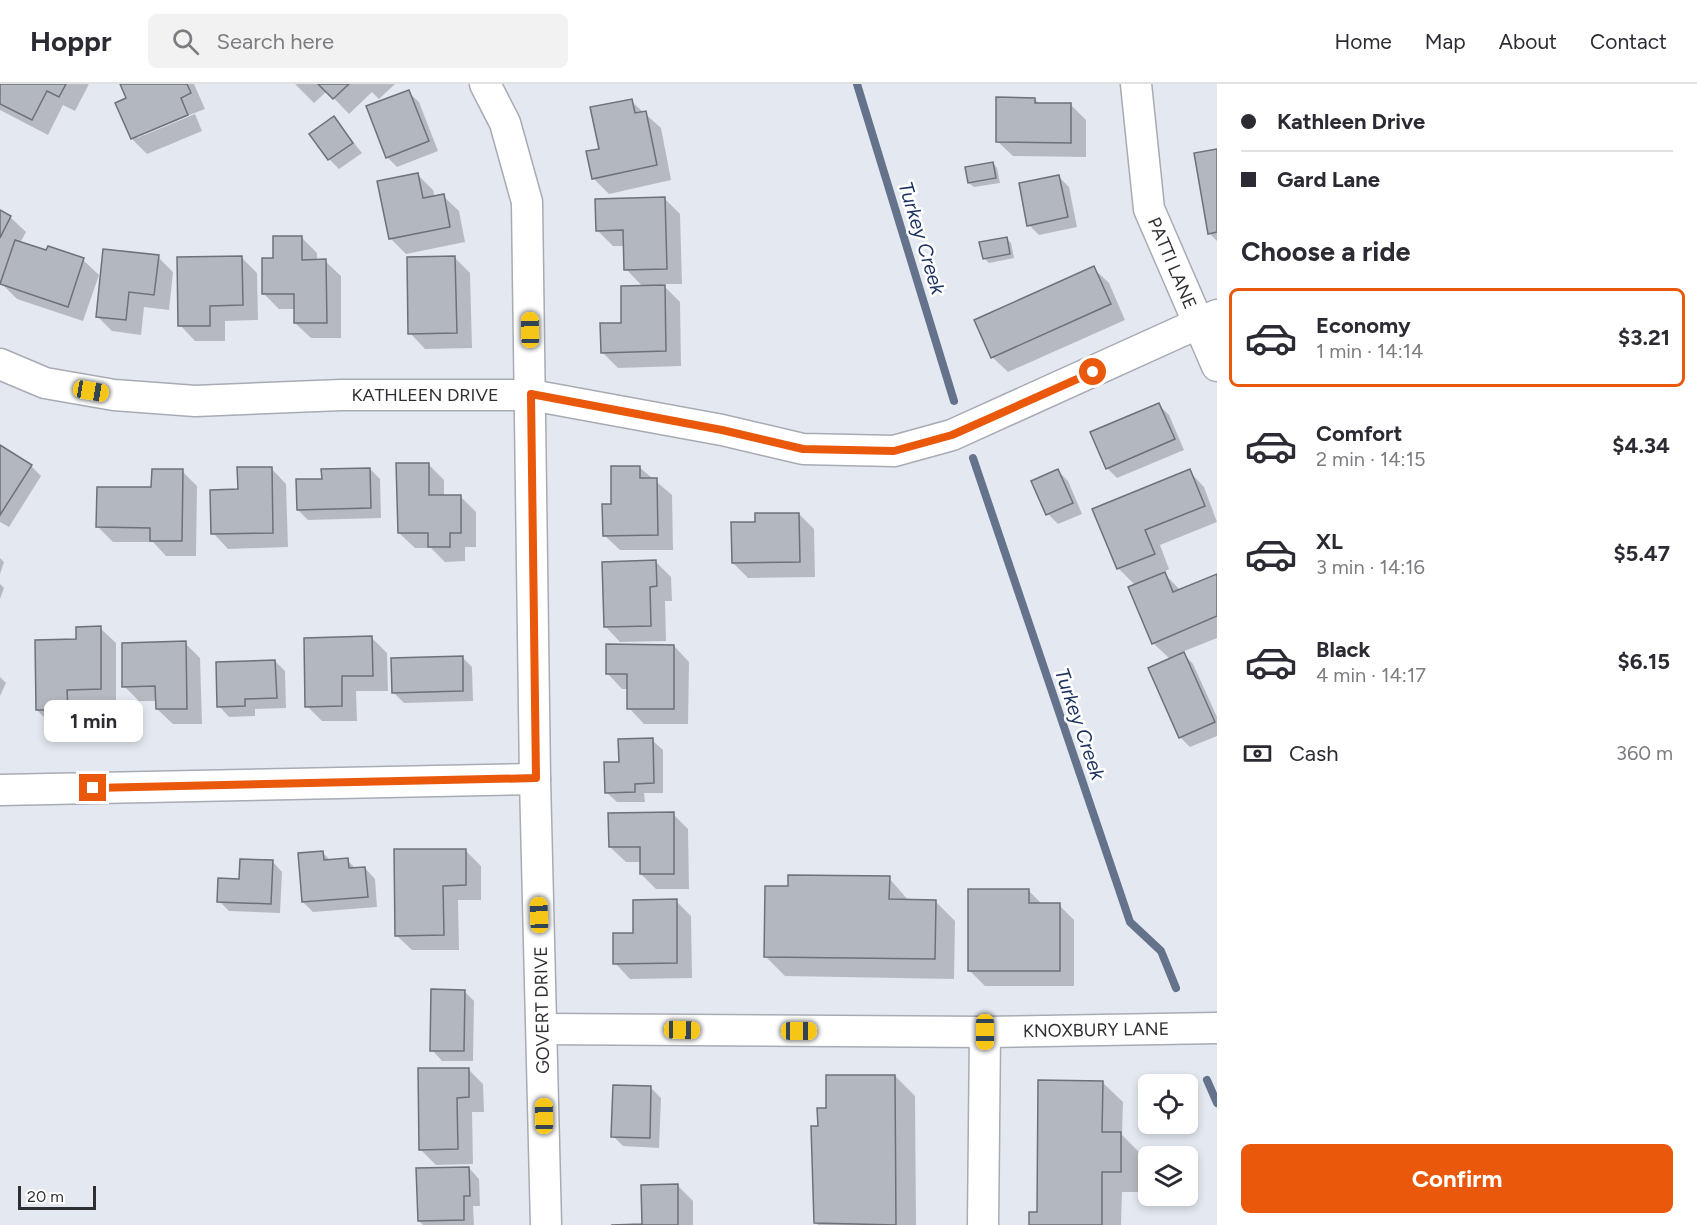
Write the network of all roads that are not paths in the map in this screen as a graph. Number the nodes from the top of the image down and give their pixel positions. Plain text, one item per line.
1 (485, 84) edge
2 (1136, 84) edge
3 (1207, 319) edge
4 (0, 364) edge
5 (1217, 366) edge
6 (531, 394) junction
7 (536, 778) junction
8 (0, 790) edge
9 (1217, 1028) edge
10 (542, 1029) junction
11 (985, 1032) junction
12 (546, 1225) edge
13 (983, 1225) edge

1 - 6 street, GOVERT DRIVE
2 - 3 street, PATTI LANE
3 - 5 street, PATTI LANE
3 - 6 street, KATHLEEN DRIVE
4 - 6 street, KATHLEEN DRIVE
6 - 7 street, GOVERT DRIVE
7 - 8 street
7 - 10 street, GOVERT DRIVE
9 - 11 street, KNOXBURY LANE
10 - 11 street, KNOXBURY LANE
10 - 12 street, GOVERT DRIVE
11 - 13 street

